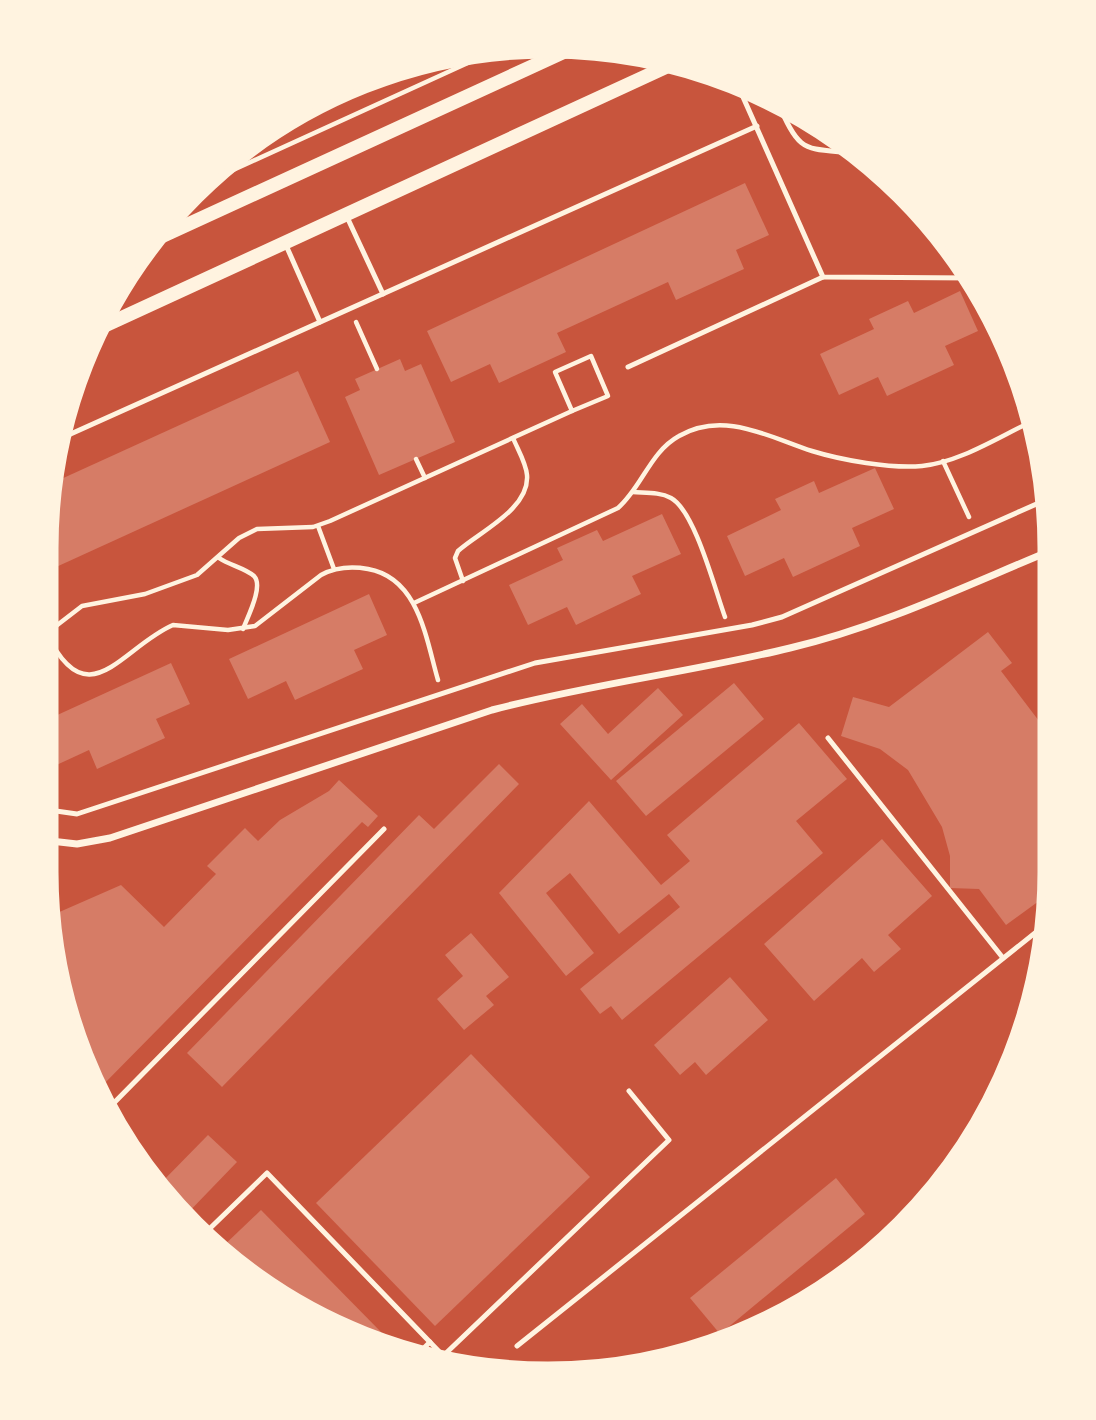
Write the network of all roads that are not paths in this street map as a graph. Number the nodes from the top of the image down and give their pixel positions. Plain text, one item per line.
1 (559, 54) edge
2 (663, 68) edge
3 (742, 94) edge
4 (784, 114) edge
5 (757, 126) junction
6 (843, 152) edge
7 (346, 214) junction
8 (166, 236) edge
9 (285, 243) junction
10 (824, 277) junction
11 (961, 278) edge
12 (383, 294) junction
13 (320, 322) junction
14 (108, 324) edge
15 (628, 367) dead end
16 (68, 435) edge
17 (1040, 503) edge
18 (1042, 554) edge
19 (828, 738) dead end
20 (54, 811) edge
21 (384, 828) dead end
22 (54, 841) edge
23 (1039, 930) edge
24 (1003, 958) junction
25 (629, 1091) dead end
26 (112, 1104) edge
27 (208, 1230) edge
28 (430, 1342) junction
29 (517, 1346) dead end
30 (422, 1350) edge
31 (441, 1354) edge
32 (445, 1354) edge

1 - 8 main road
2 - 7 main road
3 - 5 lane
4 - 6 lane
5 - 10 lane
5 - 12 lane
7 - 9 main road
7 - 12 lane
9 - 13 lane
9 - 14 main road
10 - 11 lane
10 - 15 lane
12 - 13 lane
13 - 16 lane
17 - 20 lane
18 - 22 street
19 - 24 lane
21 - 26 lane
23 - 24 lane
24 - 29 lane
25 - 32 lane
27 - 28 lane
28 - 30 lane
28 - 31 lane

